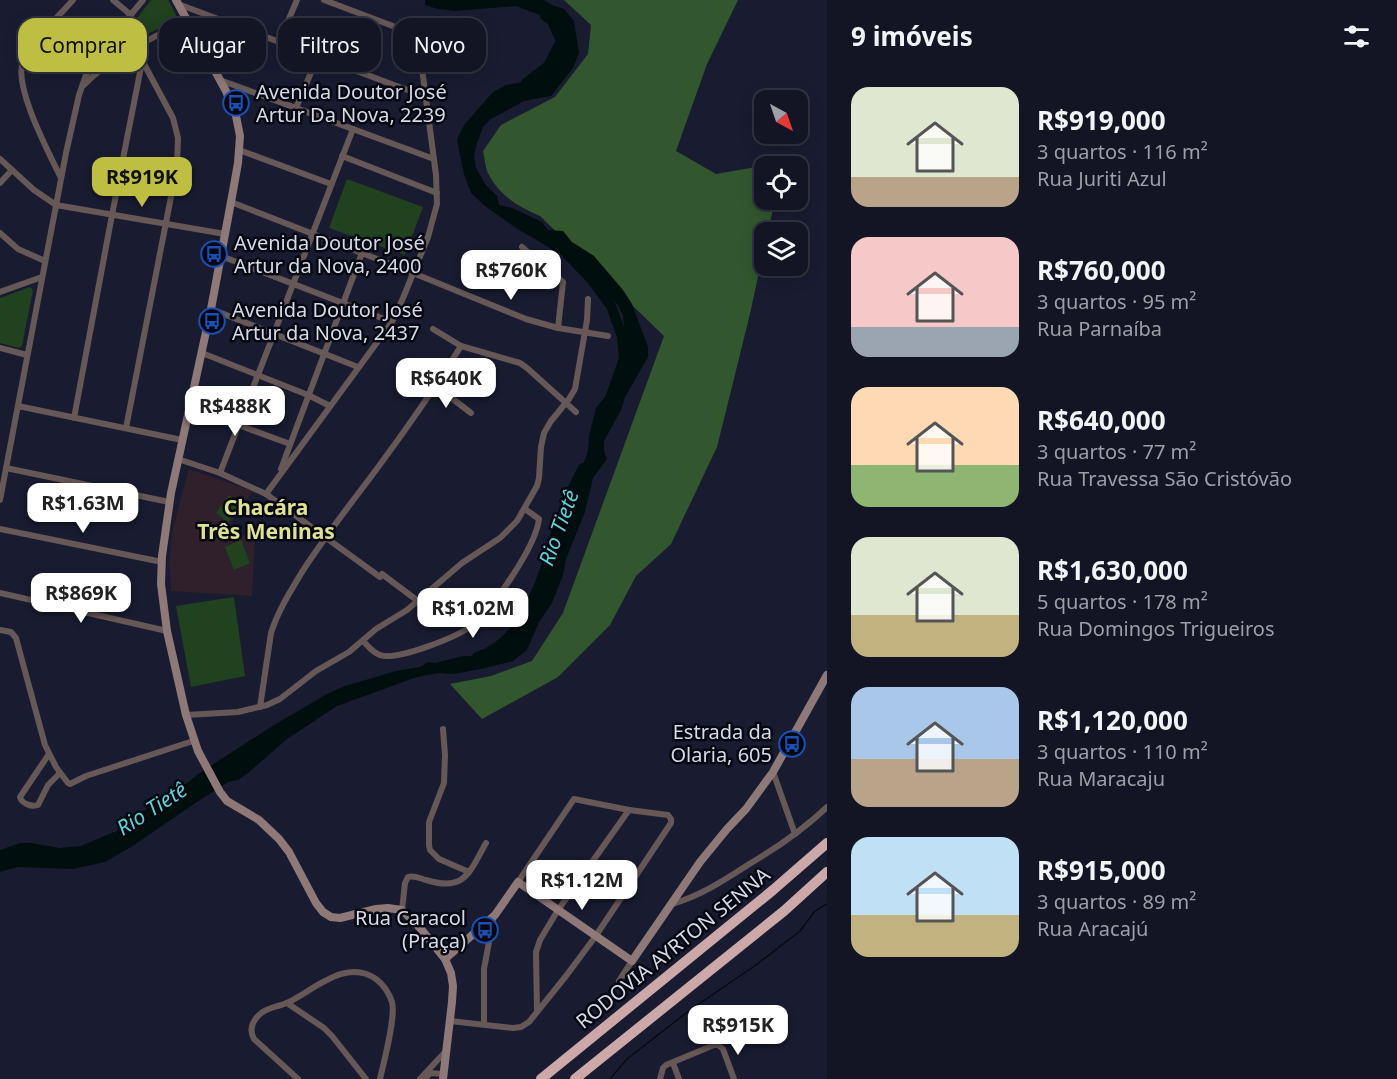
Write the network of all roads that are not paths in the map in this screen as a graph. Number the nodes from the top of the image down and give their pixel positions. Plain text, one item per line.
1 (73, 0) edge
2 (113, 0) edge
3 (143, 0) edge
4 (297, 0) edge
5 (324, 0) edge
6 (177, 2) edge
7 (131, 15) junction
8 (128, 18) edge
9 (185, 18) edge
10 (289, 18) edge
11 (278, 42) edge
12 (147, 71) edge
13 (88, 72) edge
14 (99, 72) edge
15 (140, 72) edge
16 (215, 72) edge
17 (311, 72) edge
18 (360, 72) edge
19 (220, 80) junction
20 (81, 88) junction
21 (426, 97) junction
22 (296, 108) junction
23 (353, 129) junction
24 (239, 150) junction
25 (342, 156) junction
26 (0, 159) edge
27 (434, 159) junction
28 (12, 170) junction
29 (61, 178) junction
30 (0, 183) edge
31 (331, 184) junction
32 (438, 194) junction
33 (231, 202) junction
34 (56, 205) junction
35 (112, 214) junction
36 (166, 224) junction
37 (0, 233) edge
38 (225, 234) junction
39 (312, 234) junction
40 (522, 247) dead end
41 (362, 253) junction
42 (221, 256) junction
43 (45, 261) junction
44 (413, 273) junction
45 (42, 277) junction
46 (293, 283) junction
47 (0, 292) edge
48 (588, 299) dead end
49 (345, 302) junction
50 (211, 309) junction
51 (392, 322) junction
52 (558, 328) junction
53 (433, 329) dead end
54 (585, 333) junction
55 (273, 334) junction
56 (608, 336) dead end
57 (461, 346) junction
58 (0, 348) edge
59 (202, 352) junction
60 (324, 354) junction
61 (27, 355) junction
62 (358, 367) junction
63 (257, 374) junction
64 (436, 386) junction
65 (308, 395) junction
66 (566, 403) junction
67 (18, 406) junction
68 (189, 406) junction
69 (330, 406) junction
70 (576, 412) dead end
71 (471, 413) dead end
72 (74, 418) junction
73 (238, 425) junction
74 (126, 428) junction
75 (182, 440) junction
76 (290, 444) junction
77 (178, 459) junction
78 (6, 468) junction
79 (220, 474) junction
80 (278, 478) junction
81 (266, 494) junction
82 (0, 500) edge
83 (169, 502) junction
84 (525, 509) junction
85 (0, 529) edge
86 (325, 537) junction
87 (162, 562) junction
88 (0, 593) edge
89 (418, 601) junction
90 (0, 630) edge
91 (167, 631) junction
92 (363, 641) junction
93 (827, 675) edge
94 (260, 707) junction
95 (186, 715) junction
96 (443, 729) dead end
97 (194, 741) junction
98 (49, 754) junction
99 (773, 772) junction
100 (60, 773) junction
101 (827, 807) edge
102 (629, 810) junction
103 (795, 834) junction
104 (486, 843) dead end
105 (827, 843) edge
106 (469, 872) junction
107 (827, 873) edge
108 (518, 882) junction
109 (671, 904) junction
110 (402, 910) junction
111 (558, 910) junction
112 (495, 915) junction
113 (595, 937) junction
114 (445, 959) junction
115 (632, 961) junction
116 (619, 981) dead end
117 (287, 1003) junction
118 (537, 1011) junction
119 (450, 1021) junction
120 (484, 1024) junction
121 (446, 1051) junction
122 (673, 1063) junction
123 (443, 1077) edge
124 (298, 1079) edge
125 (366, 1079) edge
126 (380, 1079) edge
127 (420, 1079) edge
128 (425, 1079) edge
129 (541, 1079) edge
130 (575, 1079) edge
131 (660, 1079) edge
132 (679, 1079) edge
133 (734, 1079) edge

1 - 29 street
2 - 7 street
3 - 7 street
4 - 10 street
5 - 21 street
6 - 9 main road
6 - 11 street
7 - 8 street
12 - 36 street
13 - 20 street
14 - 20 street
15 - 35 street
16 - 19 main road
17 - 22 street
18 - 21 street
19 - 22 street
19 - 24 main road
20 - 29 street
21 - 27 street
22 - 23 street
23 - 25 street
23 - 27 street
24 - 31 street
24 - 33 main road
25 - 31 street
25 - 32 street
26 - 28 street
27 - 32 street
28 - 30 street
28 - 34 street
29 - 34 street
31 - 39 street
32 - 44 street
33 - 38 main road
33 - 39 street
34 - 35 street
34 - 43 street
35 - 36 street
35 - 72 street
36 - 38 street
36 - 74 street
37 - 43 street
38 - 42 main road
39 - 41 street
39 - 46 street
40 - 52 street
41 - 44 street
41 - 49 street
42 - 46 street
42 - 50 main road
43 - 45 street
44 - 51 street
44 - 52 street
45 - 47 street
45 - 61 street
46 - 49 street
46 - 55 street
48 - 54 street
49 - 51 street
49 - 60 street
50 - 55 street
50 - 59 main road
51 - 62 street
52 - 54 street
53 - 57 street
54 - 56 street
54 - 66 street
55 - 60 street
55 - 63 street
57 - 64 street
57 - 66 street
58 - 61 street
59 - 63 street
59 - 68 main road
60 - 62 street
60 - 65 street
61 - 67 street
62 - 69 street
63 - 65 street
63 - 73 street
64 - 71 street
64 - 86 street
65 - 69 street
65 - 76 street
66 - 70 street
66 - 84 street
67 - 72 street
67 - 78 street
68 - 73 street
68 - 75 main road
69 - 80 street
72 - 74 street
73 - 76 street
73 - 79 street
74 - 75 street
75 - 77 main road
76 - 80 street
77 - 79 street
77 - 83 main road
78 - 82 street
78 - 83 street
79 - 81 street
80 - 81 street
81 - 86 street
83 - 87 main road
84 - 89 street
84 - 92 street
85 - 87 street
86 - 89 street
86 - 94 street
87 - 91 main road
88 - 91 street
89 - 92 street
90 - 98 street
91 - 95 main road
92 - 94 street
93 - 99 main road
94 - 95 street
95 - 97 main road
96 - 106 street
97 - 100 street
97 - 110 main road
98 - 100 street
98 - 100 street
99 - 103 street
99 - 109 main road
101 - 103 street
102 - 108 street
102 - 111 street
102 - 113 street
103 - 109 street
104 - 106 street
105 - 129 highway, RODOVIA AYRTON SENNA
106 - 110 street
107 - 130 highway, RODOVIA AYRTON SENNA
108 - 111 main road
108 - 112 main road
109 - 115 main road
110 - 114 main road
111 - 113 main road
111 - 118 street
112 - 114 main road
112 - 120 street
113 - 115 main road
113 - 118 street
114 - 119 main road
115 - 116 street
117 - 124 street
117 - 125 street
117 - 126 street
118 - 120 street
119 - 120 street
119 - 121 main road
121 - 123 main road
121 - 127 street
122 - 131 street
122 - 132 street
122 - 133 street
123 - 128 street

